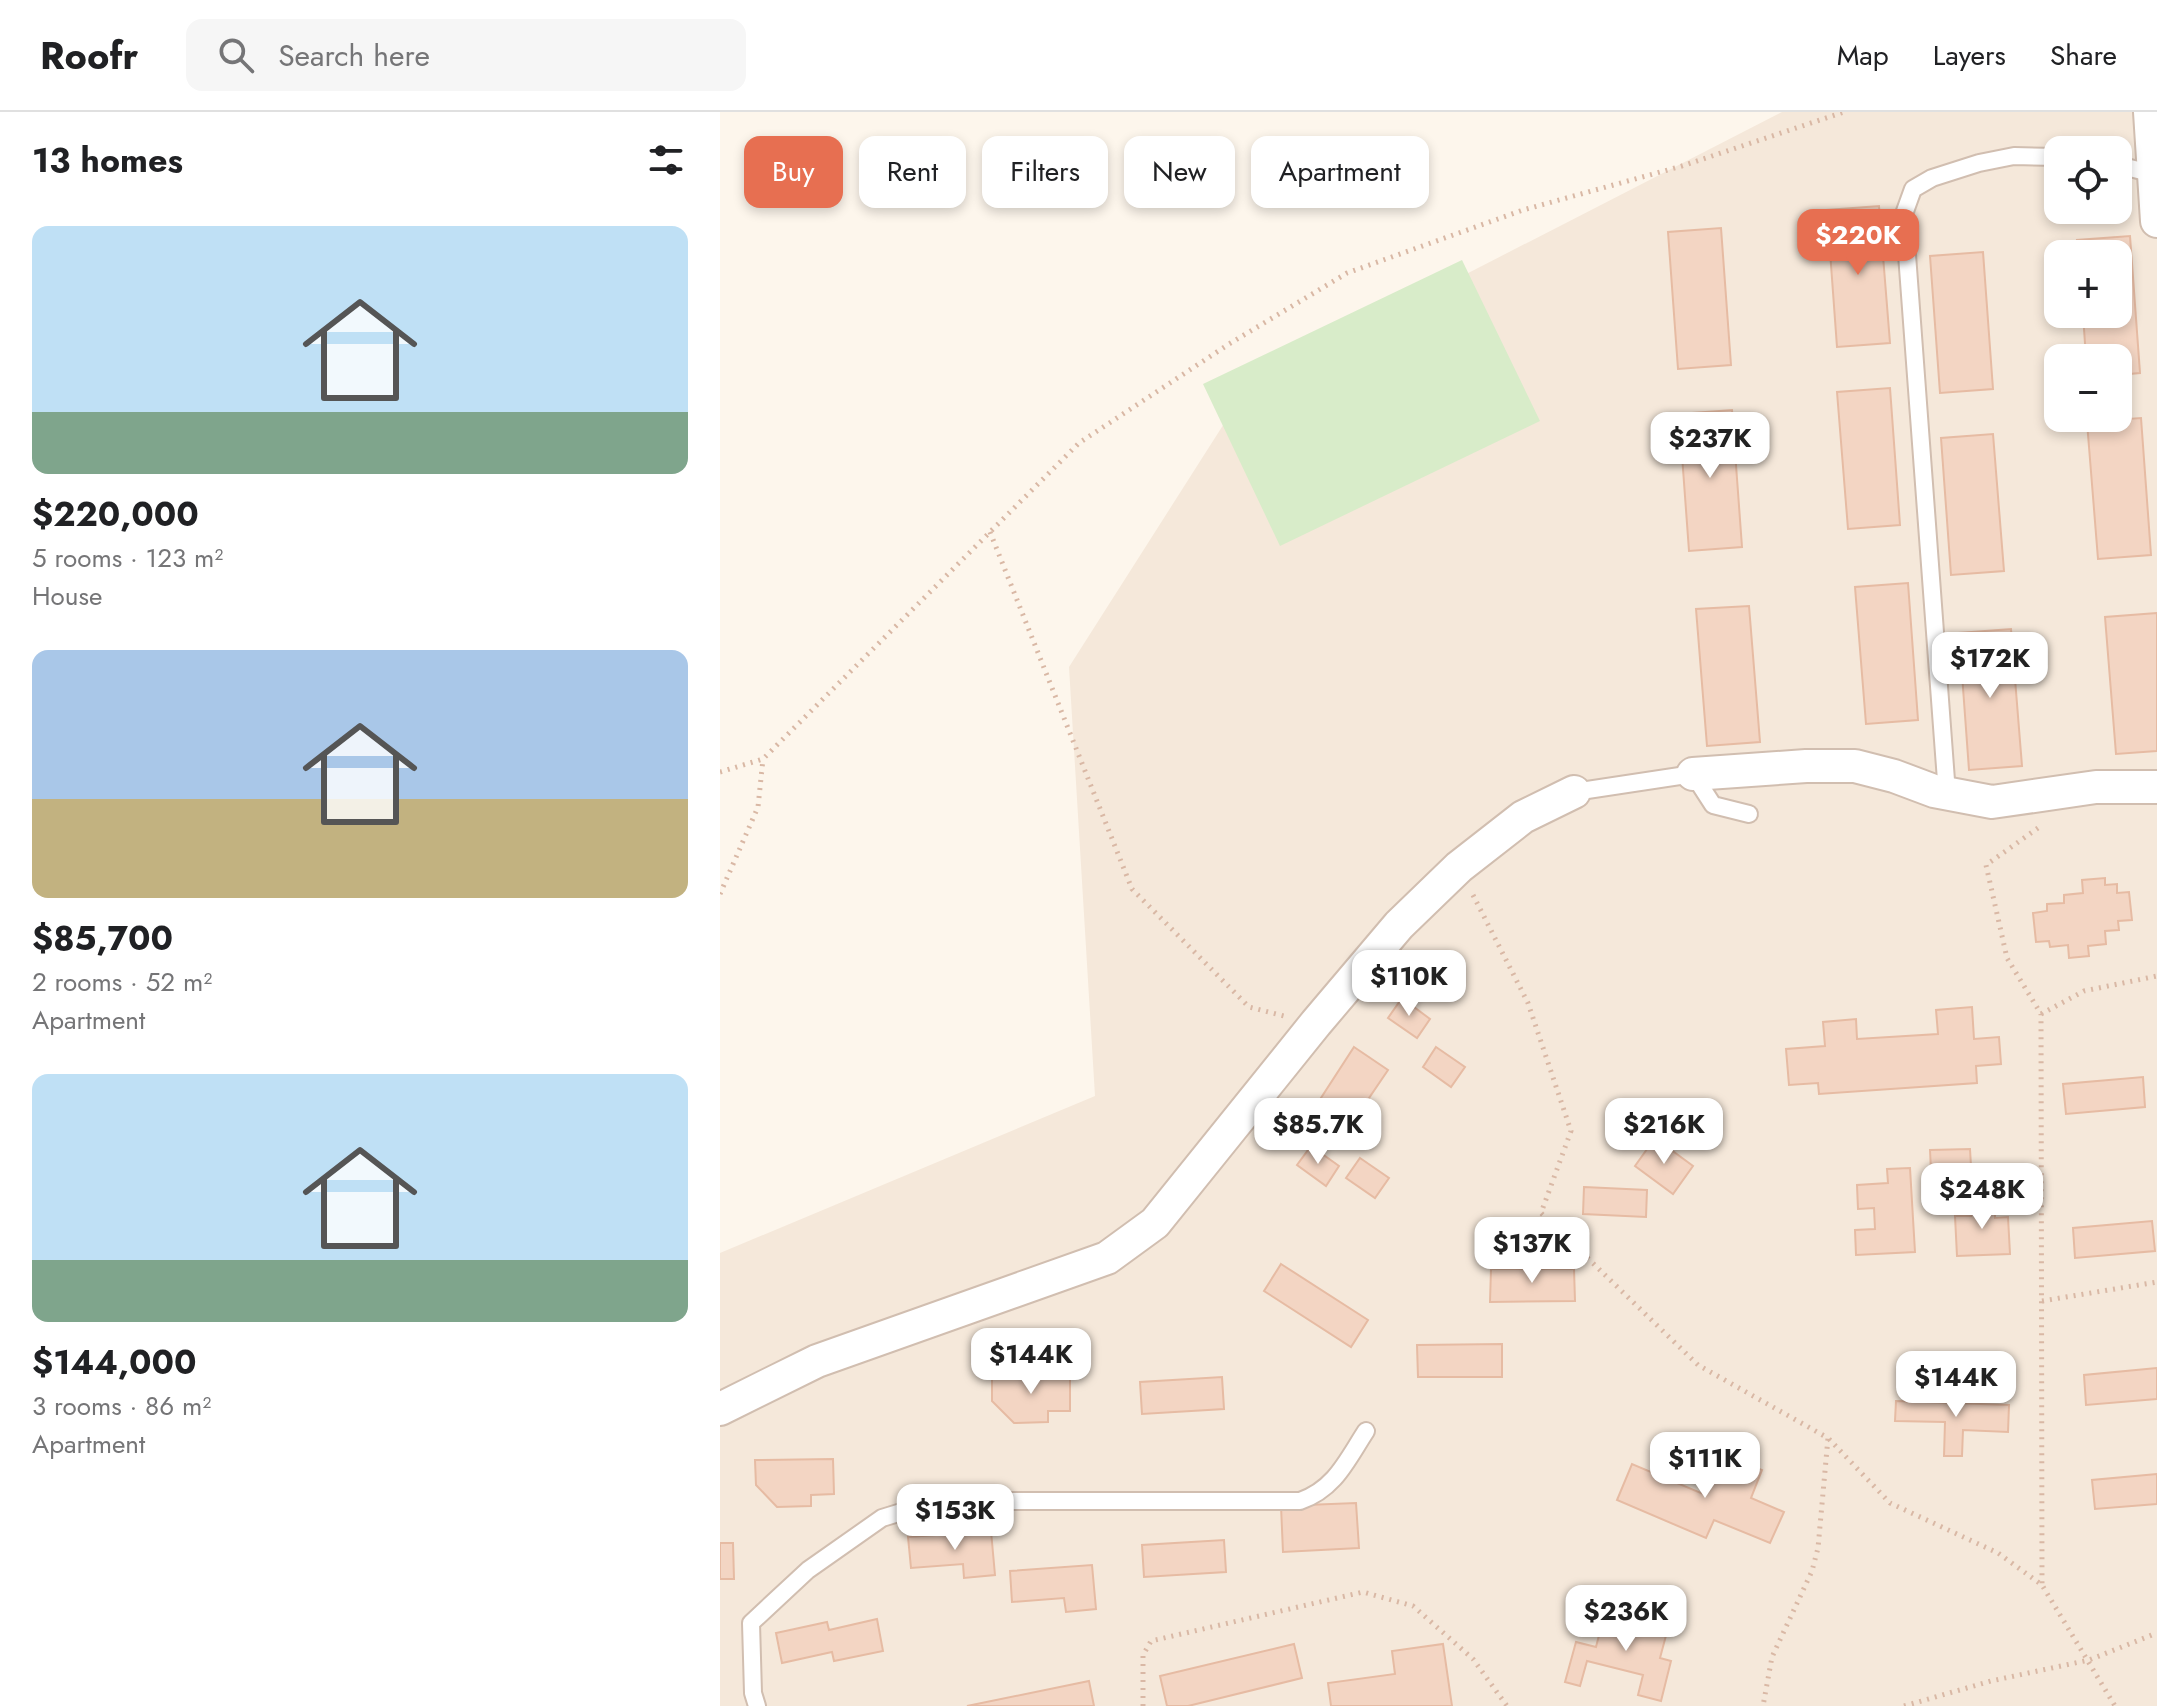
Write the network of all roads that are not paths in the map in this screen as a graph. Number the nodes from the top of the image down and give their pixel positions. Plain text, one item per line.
1 (2150, 112) edge
2 (2044, 157) edge
3 (2132, 168) edge
4 (2154, 174) junction
5 (2157, 221) edge
6 (1693, 774) junction
7 (2157, 787) edge
8 (1574, 792) joint
9 (1947, 794) junction
10 (1749, 814) dead end
11 (720, 1409) edge
12 (1366, 1431) dead end
13 (757, 1706) edge

1 - 4 street
2 - 9 lane
3 - 4 lane
4 - 5 street
6 - 8 lane
6 - 9 street
6 - 10 lane
7 - 9 street
8 - 11 street
12 - 13 lane

